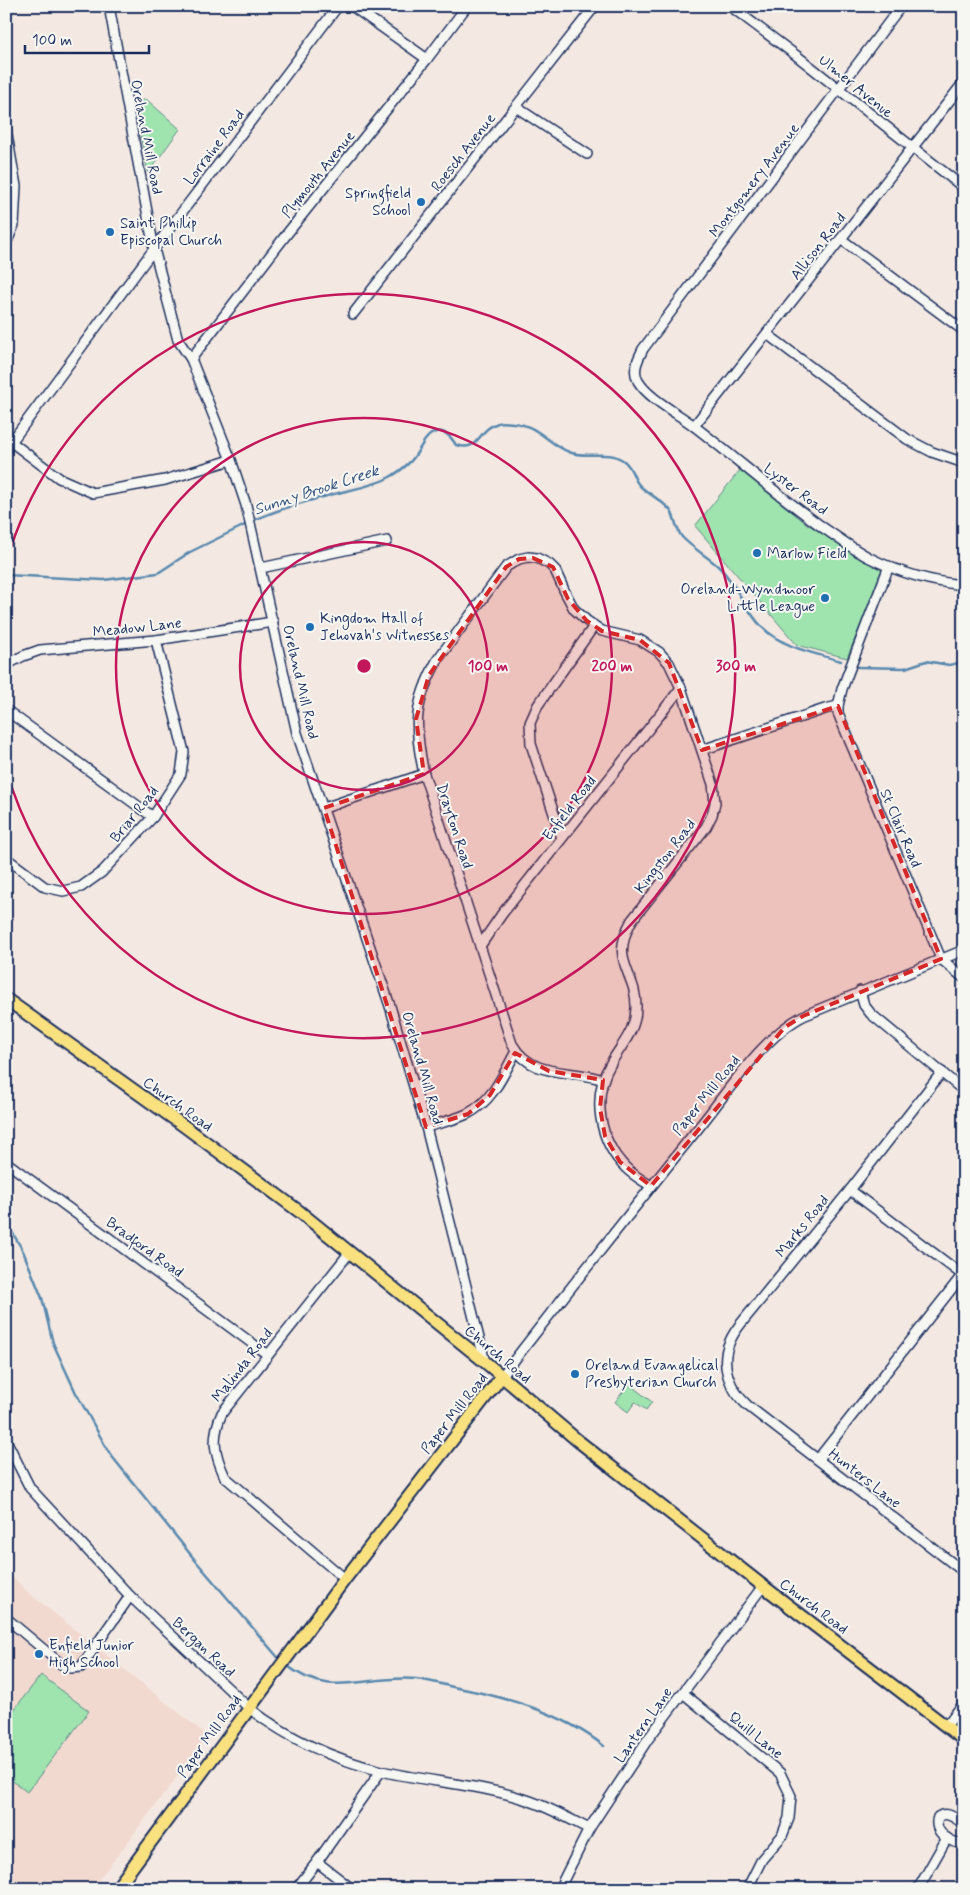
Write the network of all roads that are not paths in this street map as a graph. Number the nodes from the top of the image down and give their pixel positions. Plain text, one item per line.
1 (109, 6) edge
2 (338, 6) edge
3 (352, 6) edge
4 (467, 6) edge
5 (595, 6) edge
6 (730, 6) edge
7 (901, 6) edge
8 (427, 59) junction
9 (964, 82) edge
10 (839, 90) junction
11 (516, 107) junction
12 (6, 129) edge
13 (912, 148) junction
14 (587, 154) dead end
15 (964, 188) edge
16 (841, 239) junction
17 (6, 244) edge
18 (154, 249) junction
19 (353, 314) dead end
20 (964, 332) edge
21 (768, 334) junction
22 (191, 359) junction
23 (635, 374) joint
24 (694, 426) junction
25 (8, 443) edge
26 (231, 460) junction
27 (964, 463) edge
28 (387, 541) dead end
29 (537, 558) joint
30 (889, 566) junction
31 (261, 568) junction
32 (964, 586) edge
33 (273, 622) junction
34 (594, 626) junction
35 (156, 640) junction
36 (6, 665) edge
37 (681, 688) junction
38 (838, 706) junction
39 (6, 710) edge
40 (702, 750) junction
41 (424, 774) junction
42 (324, 808) junction
43 (153, 817) junction
44 (562, 838) junction
45 (6, 858) edge
46 (480, 946) junction
47 (964, 950) edge
48 (941, 959) junction
49 (964, 978) edge
50 (860, 991) junction
51 (6, 999) edge
52 (516, 1051) junction
53 (942, 1072) junction
54 (603, 1080) junction
55 (964, 1091) edge
56 (426, 1128) junction
57 (6, 1162) edge
58 (651, 1186) junction
59 (850, 1190) junction
60 (350, 1252) junction
61 (963, 1274) edge
62 (268, 1355) junction
63 (485, 1362) junction
64 (502, 1376) junction
65 (748, 1406) joint
66 (6, 1440) edge
67 (818, 1459) junction
68 (964, 1572) edge
69 (345, 1580) junction
70 (763, 1586) junction
71 (130, 1596) junction
72 (6, 1618) edge
73 (683, 1693) junction
74 (964, 1703) edge
75 (249, 1708) junction
76 (946, 1726) junction
77 (964, 1740) edge
78 (381, 1771) junction
79 (964, 1824) edge
80 (589, 1829) junction
81 (947, 1838) junction
82 (964, 1842) edge
83 (317, 1862) junction
84 (116, 1889) edge
85 (296, 1889) edge
86 (352, 1889) edge
87 (559, 1889) edge
88 (747, 1889) edge
89 (918, 1889) edge

1 - 18 street, Oreland Mill Road
2 - 18 street, Lorraine Road
3 - 8 street
4 - 8 street, Plymouth Avenue
5 - 11 street, Roesch Avenue
6 - 10 street, Ulmer Avenue
7 - 10 street, Montgomery Avenue
8 - 22 street, Plymouth Avenue
9 - 13 street, Allison Road
10 - 13 street, Ulmer Avenue
10 - 23 street, Montgomery Avenue
11 - 14 street
11 - 19 street, Roesch Avenue
12 - 17 street
13 - 15 street, Ulmer Avenue
13 - 16 street, Allison Road
16 - 20 street
16 - 21 street, Allison Road
18 - 22 street, Oreland Mill Road
18 - 25 street, Lorraine Road
21 - 24 street, Allison Road
21 - 27 street
22 - 26 street, Oreland Mill Road
23 - 24 street, Lyster Road
24 - 30 street, Lyster Road
25 - 26 street
26 - 31 street, Oreland Mill Road
28 - 31 street
29 - 34 street, Kingston Road
29 - 41 street, Drayton Road
30 - 32 street, Lyster Road
30 - 38 street
31 - 33 street, Oreland Mill Road
33 - 35 street, Meadow Lane
33 - 42 street, Oreland Mill Road
34 - 37 street, Kingston Road
34 - 44 street
35 - 36 street, Meadow Lane
35 - 43 street, Briar Road
37 - 40 street, Kingston Road
37 - 44 street, Enfield Road
38 - 40 street
38 - 48 street, St Clair Road
39 - 43 street
40 - 54 street, Kingston Road
41 - 42 street
41 - 46 street, Drayton Road
42 - 56 street, Oreland Mill Road
43 - 45 street, Briar Road
44 - 46 street, Enfield Road
46 - 52 street, Drayton Road
47 - 48 street, Paper Mill Road
48 - 49 street
48 - 50 street, Paper Mill Road
50 - 53 street
50 - 58 street, Paper Mill Road
51 - 60 main road, Church Road
52 - 54 street
52 - 56 street
53 - 55 street
53 - 59 street, Marks Road
54 - 58 street, Kingston Road
56 - 63 street, Oreland Mill Road
57 - 62 street, Bradford Road
58 - 64 street, Paper Mill Road
59 - 61 street
59 - 65 street, Marks Road
60 - 62 street, Malinda Road
60 - 63 main road, Church Road
61 - 67 street
62 - 69 street, Malinda Road
63 - 64 main road, Church Road
64 - 69 main road, Paper Mill Road
64 - 70 main road, Church Road
65 - 67 street, Hunters Lane
66 - 71 street, Bergan Road
67 - 68 street, Hunters Lane
69 - 75 main road, Paper Mill Road
70 - 73 street, Lantern Lane
70 - 76 main road, Church Road
71 - 72 street
71 - 75 street, Bergan Road
73 - 80 street, Lantern Lane
73 - 88 street, Quill Lane
74 - 76 street
75 - 78 street, Bergan Road
75 - 84 main road, Paper Mill Road
76 - 77 main road, Church Road
78 - 80 street, Bergan Road
78 - 83 street
79 - 81 street
80 - 87 street, Lantern Lane
81 - 82 street
81 - 89 street
83 - 85 street
83 - 86 street

